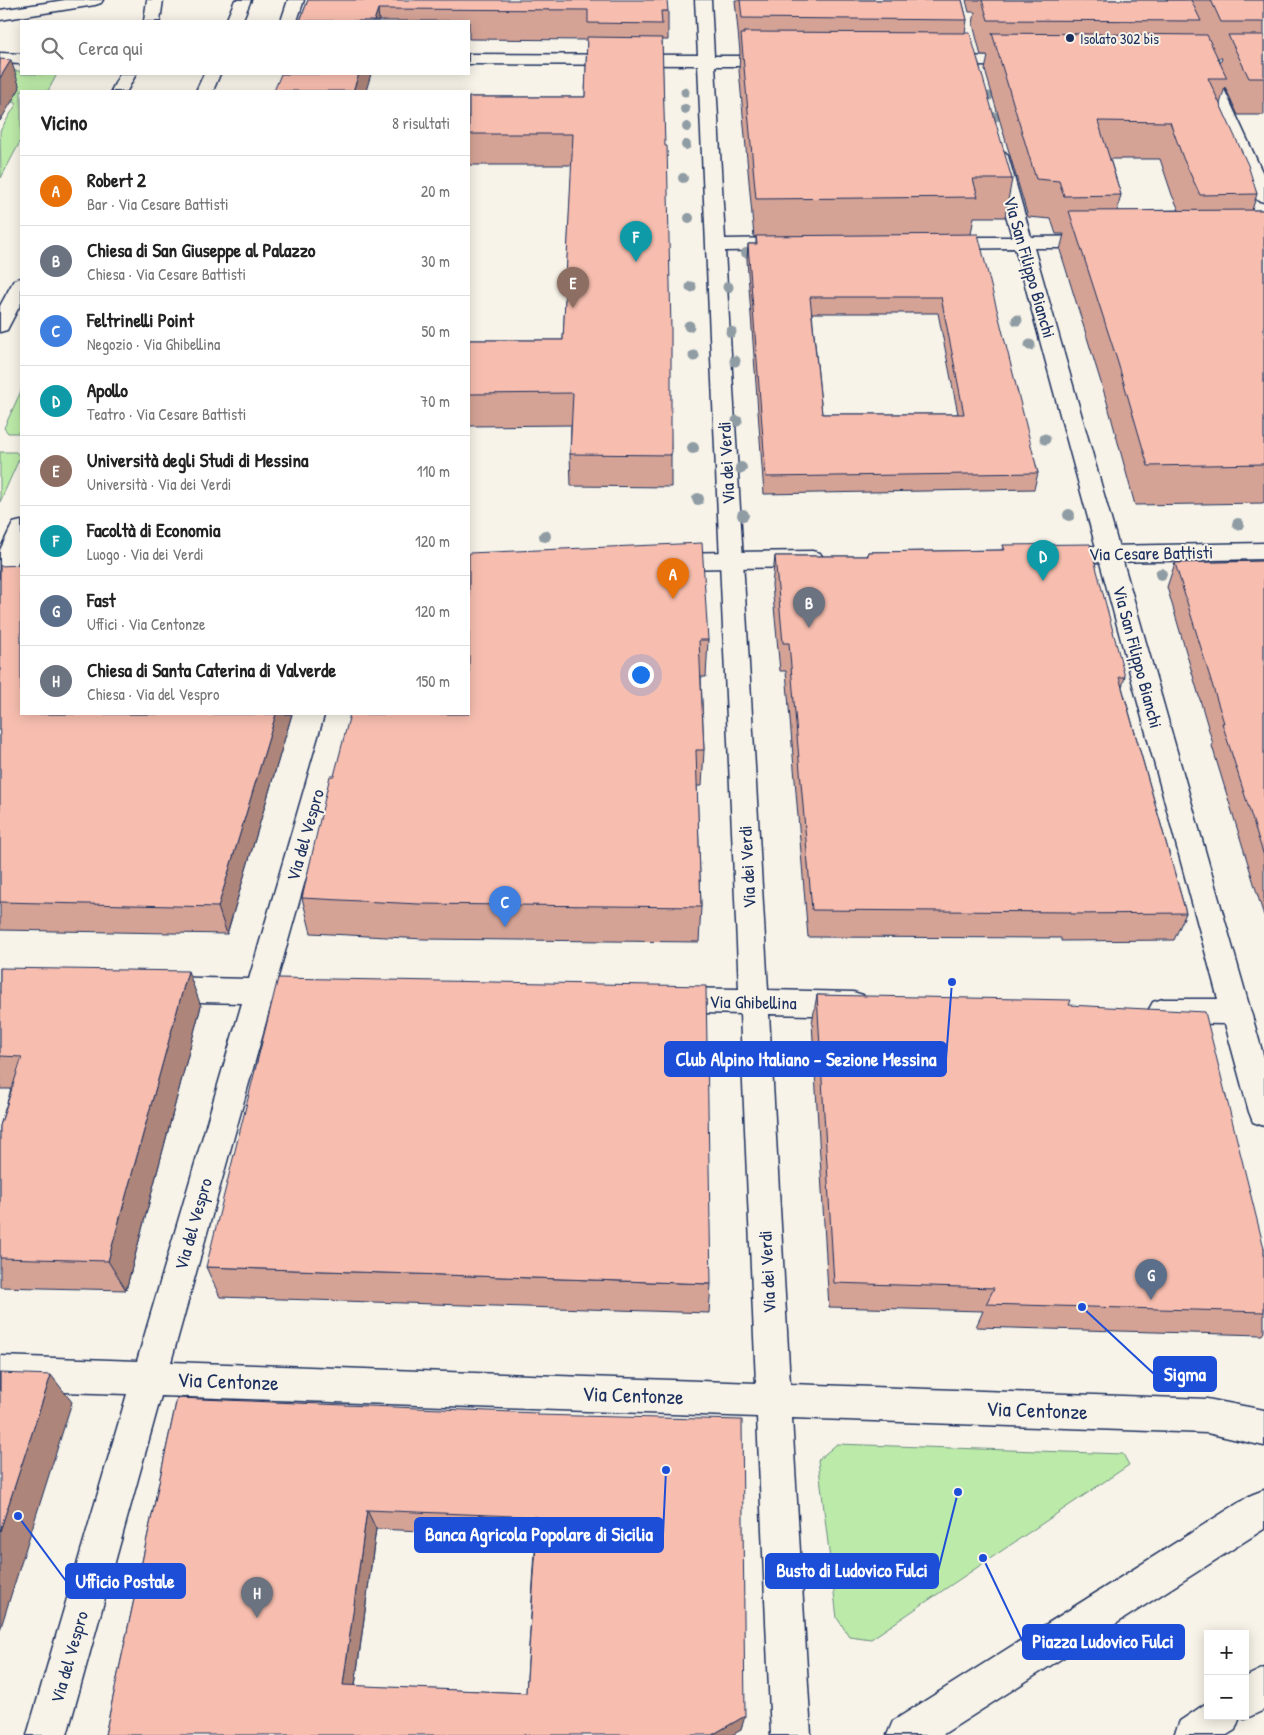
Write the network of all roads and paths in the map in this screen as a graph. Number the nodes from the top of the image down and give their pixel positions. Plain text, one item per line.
1 (95, 0) edge
2 (155, 0) edge
3 (296, 0) edge
4 (703, 0) edge
5 (1175, 0) edge
6 (242, 3) edge
7 (0, 15) edge
8 (152, 20) edge
9 (234, 20) edge
10 (289, 20) edge
11 (971, 53) junction
12 (0, 58) edge
13 (20, 59) edge
14 (470, 59) edge
15 (706, 61) junction
16 (795, 61) edge
17 (924, 61) edge
18 (1040, 62) edge
19 (1185, 64) edge
20 (1213, 64) junction
21 (127, 75) edge
22 (212, 75) edge
23 (978, 80) edge
24 (120, 90) edge
25 (205, 90) edge
26 (994, 138) edge
27 (1264, 196) edge
28 (1023, 242) junction
29 (1120, 242) edge
30 (924, 243) edge
31 (805, 244) edge
32 (716, 245) junction
33 (20, 286) edge
34 (0, 326) edge
35 (20, 531) edge
36 (1264, 551) edge
37 (1110, 554) junction
38 (1030, 555) edge
39 (831, 558) edge
40 (731, 560) junction
41 (644, 561) edge
42 (8, 571) edge
43 (339, 715) edge
44 (130, 988) edge
45 (260, 991) junction
46 (339, 993) edge
47 (645, 1000) edge
48 (754, 1002) junction
49 (879, 1004) edge
50 (1137, 1010) edge
51 (1236, 1012) junction
52 (1264, 1112) edge
53 (0, 1373) edge
54 (149, 1378) junction
55 (774, 1400) junction
56 (1264, 1428) edge
57 (1264, 1508) edge
58 (1264, 1687) edge
59 (1249, 1697) edge
60 (1215, 1720) edge
61 (47, 1735) edge
62 (791, 1735) edge
63 (907, 1735) edge
64 (1194, 1735) edge

1 - 7 street
2 - 8 street
3 - 10 street
4 - 15 street, Via dei Verdi
5 - 20 street
6 - 9 street
11 - 17 street
11 - 18 street
11 - 23 street
12 - 13 street
14 - 15 street
15 - 16 street
15 - 32 street, Via dei Verdi
19 - 20 street
20 - 27 street
21 - 24 street
22 - 25 street
26 - 28 street, Via San Filippo Bianchi
28 - 29 street
28 - 30 street
28 - 37 street, Via San Filippo Bianchi
31 - 32 street
32 - 40 street, Via dei Verdi
33 - 34 street
35 - 42 street
36 - 37 street, Via Cesare Battisti
37 - 38 street, Via Cesare Battisti
37 - 51 street, Via San Filippo Bianchi
39 - 40 street
40 - 41 street
40 - 48 street, Via dei Verdi
43 - 45 street, Via del Vespro
44 - 45 street
45 - 46 street
45 - 54 street, Via del Vespro
47 - 48 street, Via Ghibellina
48 - 49 street, Via Ghibellina
48 - 55 street, Via dei Verdi
50 - 51 street
51 - 52 street, Via San Filippo Bianchi
53 - 54 street, Via Centonze
54 - 55 street, Via Centonze
54 - 61 street, Via del Vespro
55 - 56 street, Via Centonze
55 - 62 street, Via dei Verdi
57 - 63 street
58 - 59 street
60 - 64 street

